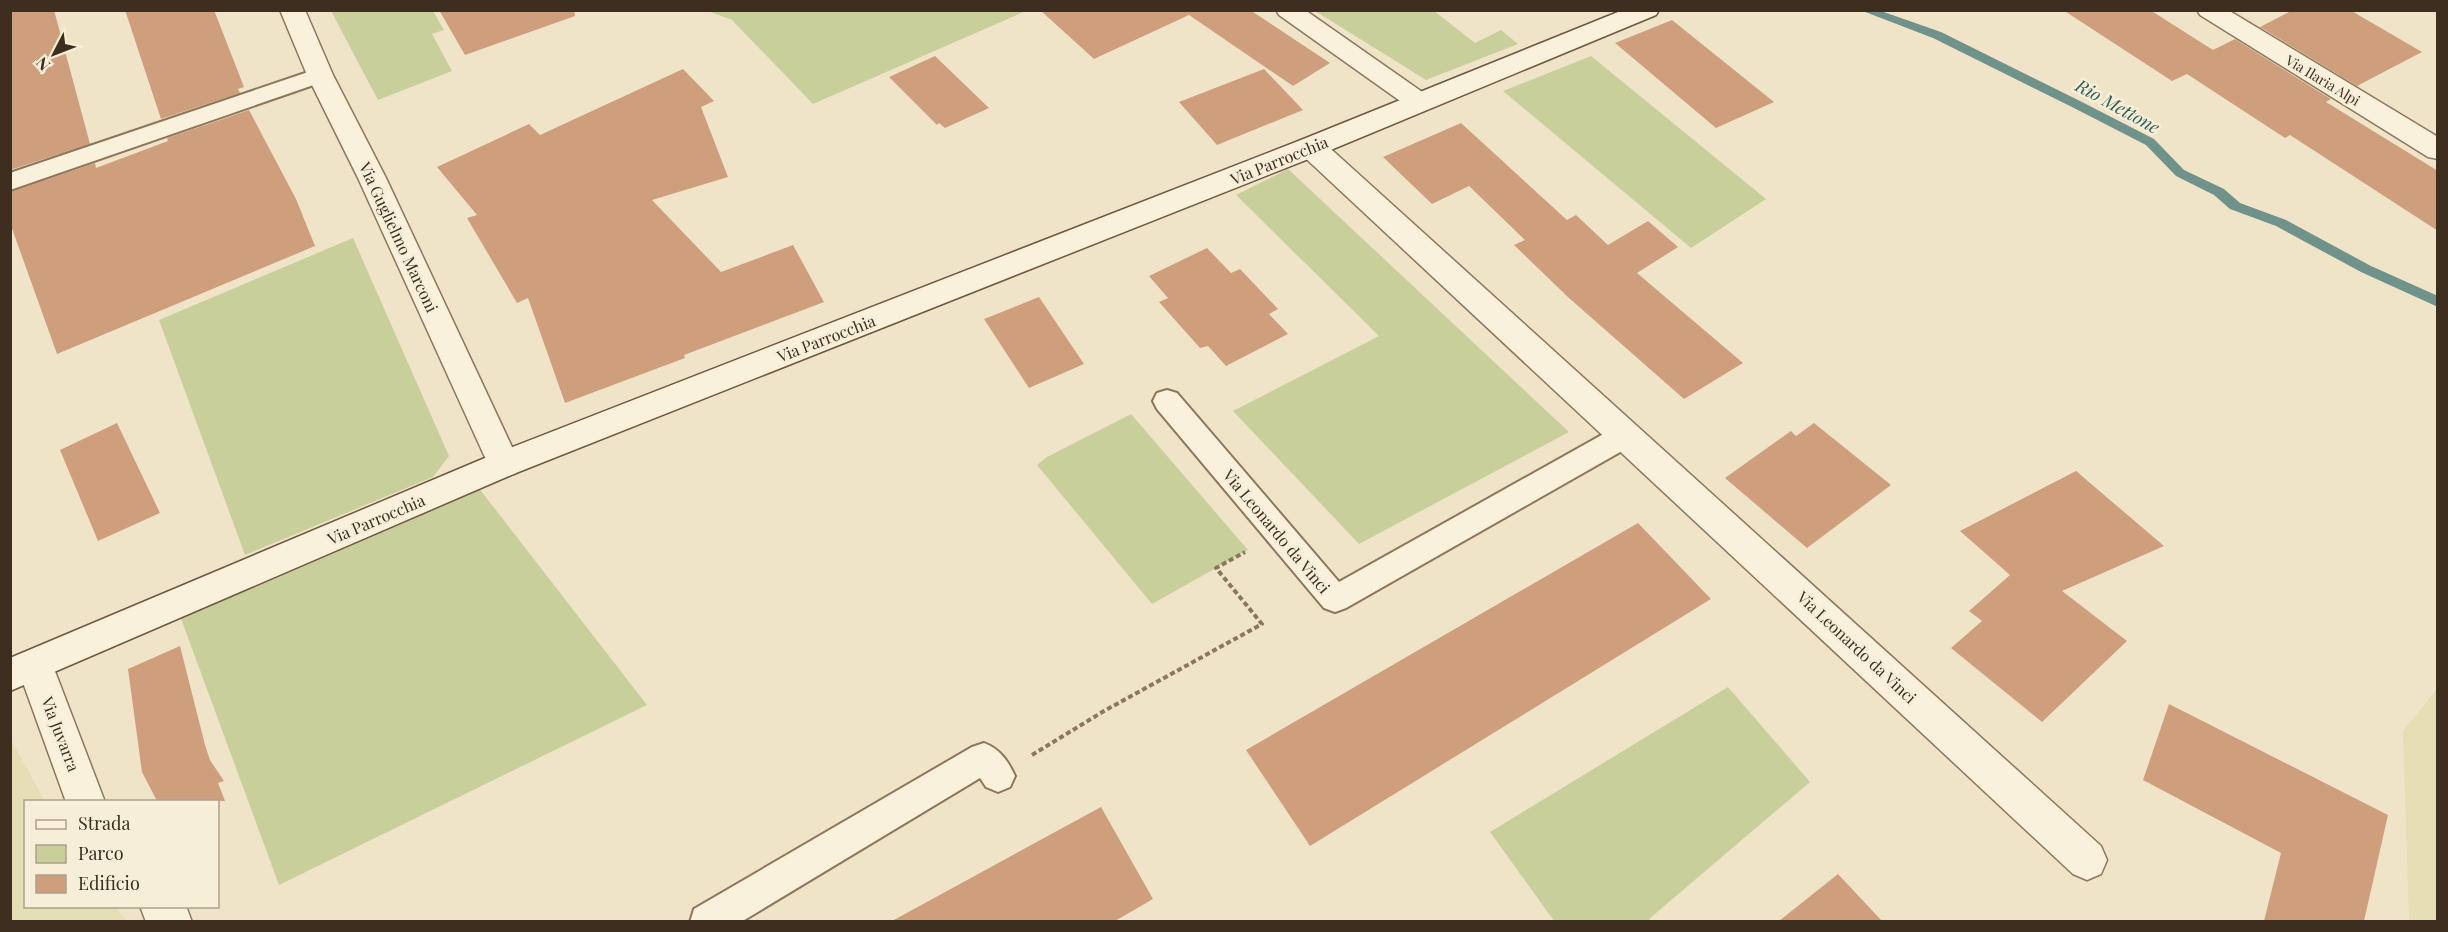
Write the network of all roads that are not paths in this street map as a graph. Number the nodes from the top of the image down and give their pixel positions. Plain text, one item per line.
1 (292, 10) edge
2 (1288, 10) edge
3 (1647, 10) edge
4 (2209, 10) edge
5 (320, 75) junction
6 (1419, 102) junction
7 (1311, 147) junction
8 (2438, 150) edge
9 (10, 182) edge
10 (1167, 401) dead end
11 (1626, 435) junction
12 (504, 464) junction
13 (23, 671) edge
14 (998, 776) road end
15 (86, 800) edge
16 (2087, 860) dead end
17 (162, 908) edge
18 (172, 921) edge
19 (707, 921) edge

1 - 5 street, Via Guglielmo Marconi
2 - 6 street
3 - 6 street, Via Parrocchia
4 - 8 street, Via Ilaria Alpi
5 - 9 lane
5 - 12 street, Via Guglielmo Marconi
6 - 7 street, Via Parrocchia
7 - 11 street, Via Leonardo da Vinci
7 - 12 street, Via Parrocchia
10 - 11 lane, Via Leonardo da Vinci
11 - 16 street, Via Leonardo da Vinci
12 - 13 street, Via Parrocchia
13 - 15 street, Via Juvarra
14 - 19 lane
17 - 18 street

